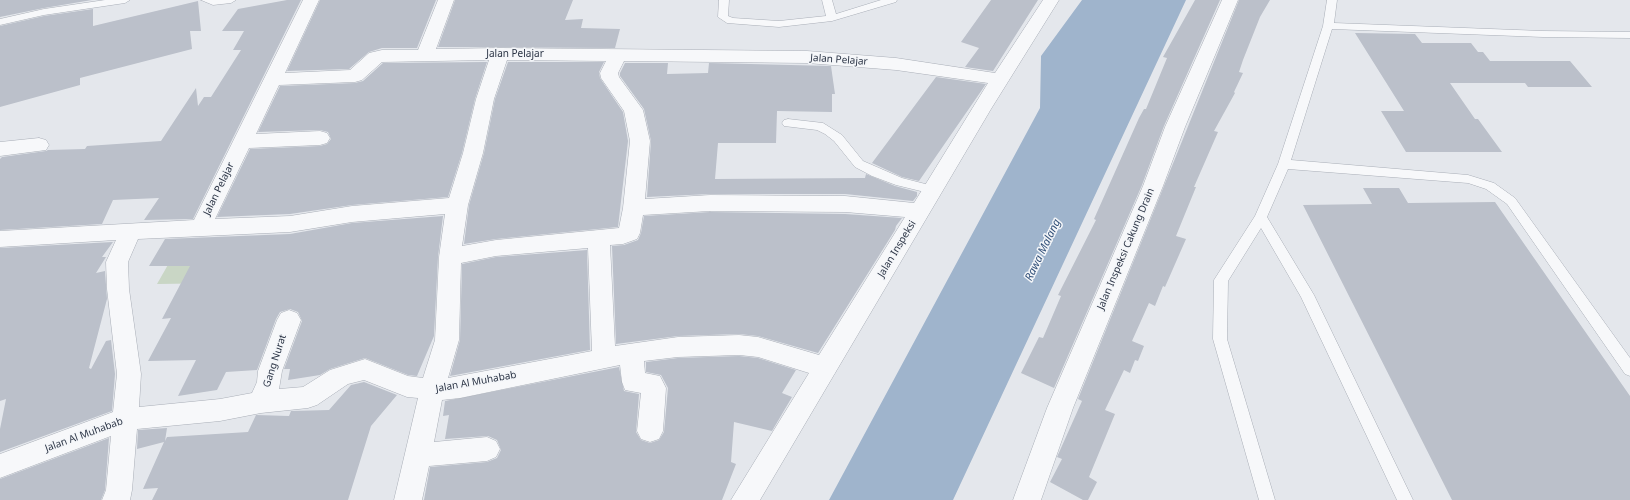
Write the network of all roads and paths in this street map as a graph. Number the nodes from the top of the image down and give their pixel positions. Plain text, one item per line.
1 (125, 0) edge
2 (206, 0) edge
3 (231, 0) edge
4 (311, 0) edge
5 (446, 0) edge
6 (724, 0) edge
7 (827, 0) edge
8 (892, 0) edge
9 (1051, 0) edge
10 (1230, 0) edge
11 (1332, 0) edge
12 (832, 18) junction
13 (0, 22) edge
14 (1328, 26) junction
15 (1617, 35) junction
16 (1630, 35) edge
17 (1630, 46) edge
18 (500, 54) junction
19 (425, 55) junction
20 (618, 55) junction
21 (273, 79) junction
22 (999, 80) junction
23 (788, 123) dead end
24 (320, 138) dead end
25 (244, 141) junction
26 (39, 145) dead end
27 (0, 149) edge
28 (1284, 164) junction
29 (933, 190) junction
30 (457, 205) junction
31 (634, 208) junction
32 (920, 211) junction
33 (1261, 217) junction
34 (200, 229) junction
35 (130, 232) junction
36 (599, 238) junction
37 (0, 239) edge
38 (450, 257) junction
39 (289, 320) dead end
40 (630, 354) junction
41 (604, 358) junction
42 (824, 367) junction
43 (1630, 370) edge
44 (432, 390) junction
45 (261, 402) junction
46 (126, 419) junction
47 (650, 431) dead end
48 (487, 449) dead end
49 (417, 455) junction
50 (0, 466) edge
51 (116, 500) edge
52 (408, 500) edge
53 (745, 500) edge
54 (1027, 500) edge
55 (1267, 500) edge
56 (1405, 500) edge

1 - 13 lane
2 - 3 lane
4 - 21 street
5 - 19 street
6 - 12 lane
7 - 12 lane
8 - 12 lane
9 - 22 street, Jalan Inspeksi
10 - 54 street, Jalan Inspeksi Cakung Drain
11 - 14 lane
14 - 15 lane
14 - 28 lane
15 - 16 lane
15 - 17 lane
18 - 19 street, Jalan Pelajar
18 - 20 street, Jalan Pelajar
18 - 30 street
19 - 21 street, Jalan Pelajar
20 - 22 street, Jalan Pelajar
20 - 31 street
21 - 25 street, Jalan Pelajar
22 - 29 street, Jalan Inspeksi
23 - 29 lane
24 - 25 street
25 - 34 street, Jalan Pelajar
26 - 27 street
28 - 33 lane
28 - 43 lane
29 - 32 street, Jalan Inspeksi
30 - 34 street
30 - 38 street
31 - 32 street
31 - 36 street
32 - 42 street, Jalan Inspeksi
33 - 55 lane
33 - 56 lane
34 - 35 street
35 - 37 street
35 - 46 street
36 - 38 street
36 - 41 street
38 - 44 street
39 - 45 street, Gang Nurat
40 - 41 street, Jalan Al Muhabab
40 - 42 street, Jalan Al Muhabab
40 - 47 street
41 - 44 street, Jalan Al Muhabab
42 - 53 street, Jalan Inspeksi
44 - 45 street, Jalan Al Muhabab
44 - 49 street
45 - 46 street, Jalan Al Muhabab
46 - 50 street, Jalan Al Muhabab
46 - 51 street
48 - 49 street
49 - 52 street

